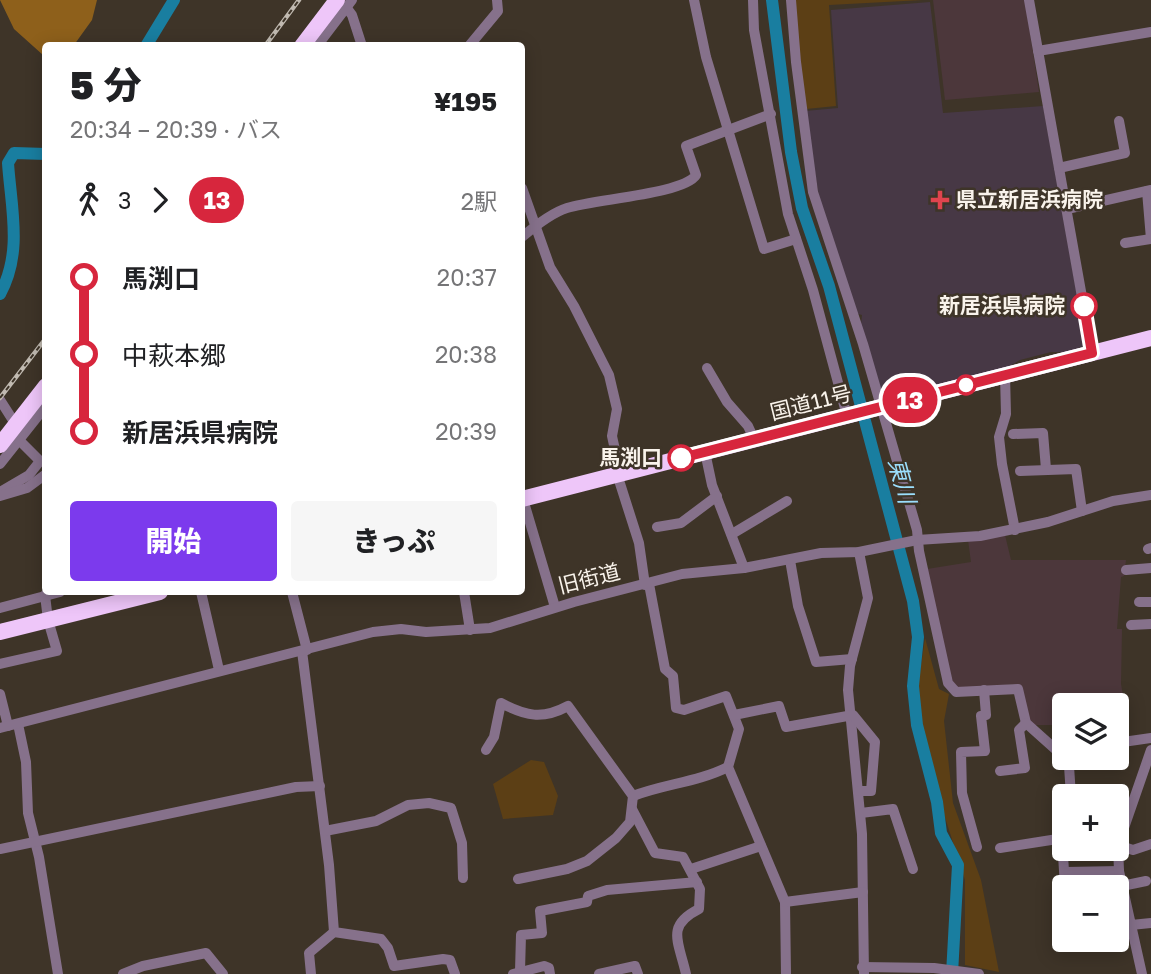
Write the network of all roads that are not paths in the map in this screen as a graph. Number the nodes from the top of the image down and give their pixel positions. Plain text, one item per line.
1 (497, 0) edge
2 (694, 0) edge
3 (753, 0) edge
4 (791, 0) edge
5 (1030, 1) edge
6 (345, 2) edge
7 (1151, 32) edge
8 (306, 42) edge
9 (320, 42) edge
10 (361, 42) edge
11 (472, 42) edge
12 (1038, 51) junction
13 (771, 114) junction
14 (1119, 121) dead end
15 (729, 130) junction
16 (1059, 168) junction
17 (1149, 190) edge
18 (525, 197) edge
19 (1067, 209) junction
20 (535, 227) junction
21 (525, 235) edge
22 (796, 239) junction
23 (1125, 243) dead end
24 (1151, 338) edge
25 (1092, 353) junction
26 (707, 368) dead end
27 (1004, 375) junction
28 (42, 392) edge
29 (0, 400) edge
30 (878, 408) junction
31 (42, 409) edge
32 (850, 415) junction
33 (16, 432) junction
34 (1013, 434) dead end
35 (754, 439) junction
36 (0, 445) edge
37 (705, 452) junction
38 (0, 464) edge
39 (1046, 469) junction
40 (1020, 471) dead end
41 (618, 474) junction
42 (42, 477) edge
43 (0, 494) edge
44 (1151, 495) edge
45 (717, 496) junction
46 (525, 498) edge
47 (787, 501) dead end
48 (525, 509) edge
49 (1082, 511) junction
50 (657, 527) dead end
51 (1015, 530) junction
52 (732, 534) junction
53 (915, 541) junction
54 (859, 552) junction
55 (790, 560) junction
56 (744, 568) junction
57 (1151, 568) edge
58 (1126, 570) dead end
59 (647, 584) junction
60 (49, 595) edge
61 (135, 595) edge
62 (202, 595) edge
63 (293, 595) edge
64 (464, 595) edge
65 (45, 596) junction
66 (110, 598) edge
67 (1139, 602) dead end
68 (1151, 602) edge
69 (555, 607) junction
70 (0, 608) edge
71 (48, 620) junction
72 (1151, 624) edge
73 (1131, 625) dead end
74 (470, 631) junction
75 (0, 632) edge
76 (305, 651) junction
77 (852, 659) junction
78 (0, 664) edge
79 (219, 670) junction
80 (984, 690) junction
81 (0, 694) edge
82 (734, 715) junction
83 (849, 715) junction
84 (1026, 723) junction
85 (9, 726) edge
86 (1151, 738) edge
87 (1129, 741) edge
88 (1052, 747) edge
89 (486, 750) dead end
90 (1151, 750) edge
91 (729, 767) junction
92 (1000, 771) dead end
93 (320, 786) junction
94 (859, 791) junction
95 (633, 796) junction
96 (1129, 803) edge
97 (632, 809) junction
98 (860, 813) junction
99 (325, 831) junction
100 (1052, 840) edge
101 (35, 841) junction
102 (1151, 844) edge
103 (761, 846) junction
104 (977, 847) dead end
105 (1000, 848) dead end
106 (1129, 848) edge
107 (0, 849) edge
108 (1065, 861) edge
109 (1118, 861) edge
110 (691, 869) junction
111 (913, 869) dead end
112 (1119, 871) junction
113 (1066, 872) junction
114 (1066, 875) edge
115 (1120, 875) edge
116 (463, 878) dead end
117 (518, 878) dead end
118 (1146, 881) dead end
119 (697, 882) junction
120 (1129, 885) edge
121 (863, 892) junction
122 (785, 902) junction
123 (1129, 917) edge
124 (1151, 923) edge
125 (1131, 926) junction
126 (334, 932) junction
127 (393, 970) edge
128 (863, 971) edge
129 (517, 972) edge
130 (686, 972) edge
131 (974, 973) edge
132 (58, 974) edge
133 (123, 974) edge
134 (223, 974) edge
135 (311, 974) edge
136 (455, 974) edge
137 (550, 974) edge
138 (599, 974) edge
139 (638, 974) edge
140 (672, 974) edge
141 (786, 974) edge
142 (1142, 974) edge

1 - 11 street
2 - 15 street
3 - 13 street
4 - 30 street
5 - 12 street
6 - 8 highway
6 - 9 street
6 - 10 street
7 - 12 street
12 - 16 street
13 - 15 street
13 - 22 street
14 - 16 street
15 - 20 street
15 - 22 street
16 - 19 street
17 - 19 street
17 - 23 street
18 - 20 street
19 - 25 street
20 - 21 street
20 - 41 street
22 - 32 street
24 - 25 highway, 国道11号
25 - 27 highway, 国道11号
26 - 35 street
27 - 30 highway, 国道11号
27 - 51 street
28 - 33 highway
29 - 33 street
30 - 32 highway, 国道11号
30 - 53 street
31 - 33 street
32 - 35 highway, 国道11号
33 - 36 highway
33 - 38 street
33 - 43 street
34 - 39 street
35 - 37 highway, 国道11号
37 - 41 highway, 国道11号
37 - 45 street
39 - 40 street
39 - 49 street
41 - 46 highway, 国道11号
41 - 59 street
42 - 43 street
44 - 49 street, 旧街道
45 - 50 street
45 - 52 street
47 - 52 street
48 - 69 street
49 - 51 street, 旧街道
51 - 53 street, 旧街道
52 - 56 street
53 - 54 street, 旧街道
53 - 80 street
54 - 55 street, 旧街道
54 - 77 street
55 - 56 street, 旧街道
55 - 77 street
56 - 59 street, 旧街道
57 - 58 street
59 - 69 street, 旧街道
59 - 82 street
60 - 65 street
61 - 66 highway
62 - 79 street
63 - 76 street
64 - 74 street
65 - 70 street
65 - 71 street
66 - 71 highway
67 - 68 street
69 - 74 street, 旧街道
71 - 75 highway
71 - 78 street
72 - 73 street
74 - 76 street, 旧街道
76 - 79 street, 旧街道
76 - 93 street
77 - 83 street
79 - 85 street, 旧街道
80 - 84 street
80 - 104 street
81 - 85 street
82 - 83 street
82 - 91 street
83 - 94 street
83 - 94 street
84 - 88 street
84 - 92 street
85 - 101 street
86 - 87 street
89 - 95 street
90 - 96 street
91 - 95 street
91 - 103 street
93 - 99 street
93 - 101 street
94 - 98 street
95 - 97 street
97 - 110 street
97 - 117 street
98 - 111 street
98 - 121 street
99 - 116 street
99 - 126 street
100 - 105 street
101 - 107 street
101 - 132 street
102 - 106 street
103 - 110 street
103 - 122 street
108 - 113 street
109 - 112 street
110 - 119 street
112 - 113 street
112 - 115 street
113 - 114 street
118 - 120 street
119 - 129 street
119 - 130 street
121 - 122 street
121 - 128 street
122 - 141 street
123 - 125 street
124 - 125 street
125 - 142 street
126 - 127 street
126 - 135 street
127 - 136 street
128 - 131 street
129 - 137 street
130 - 140 street
133 - 134 street
138 - 139 street

